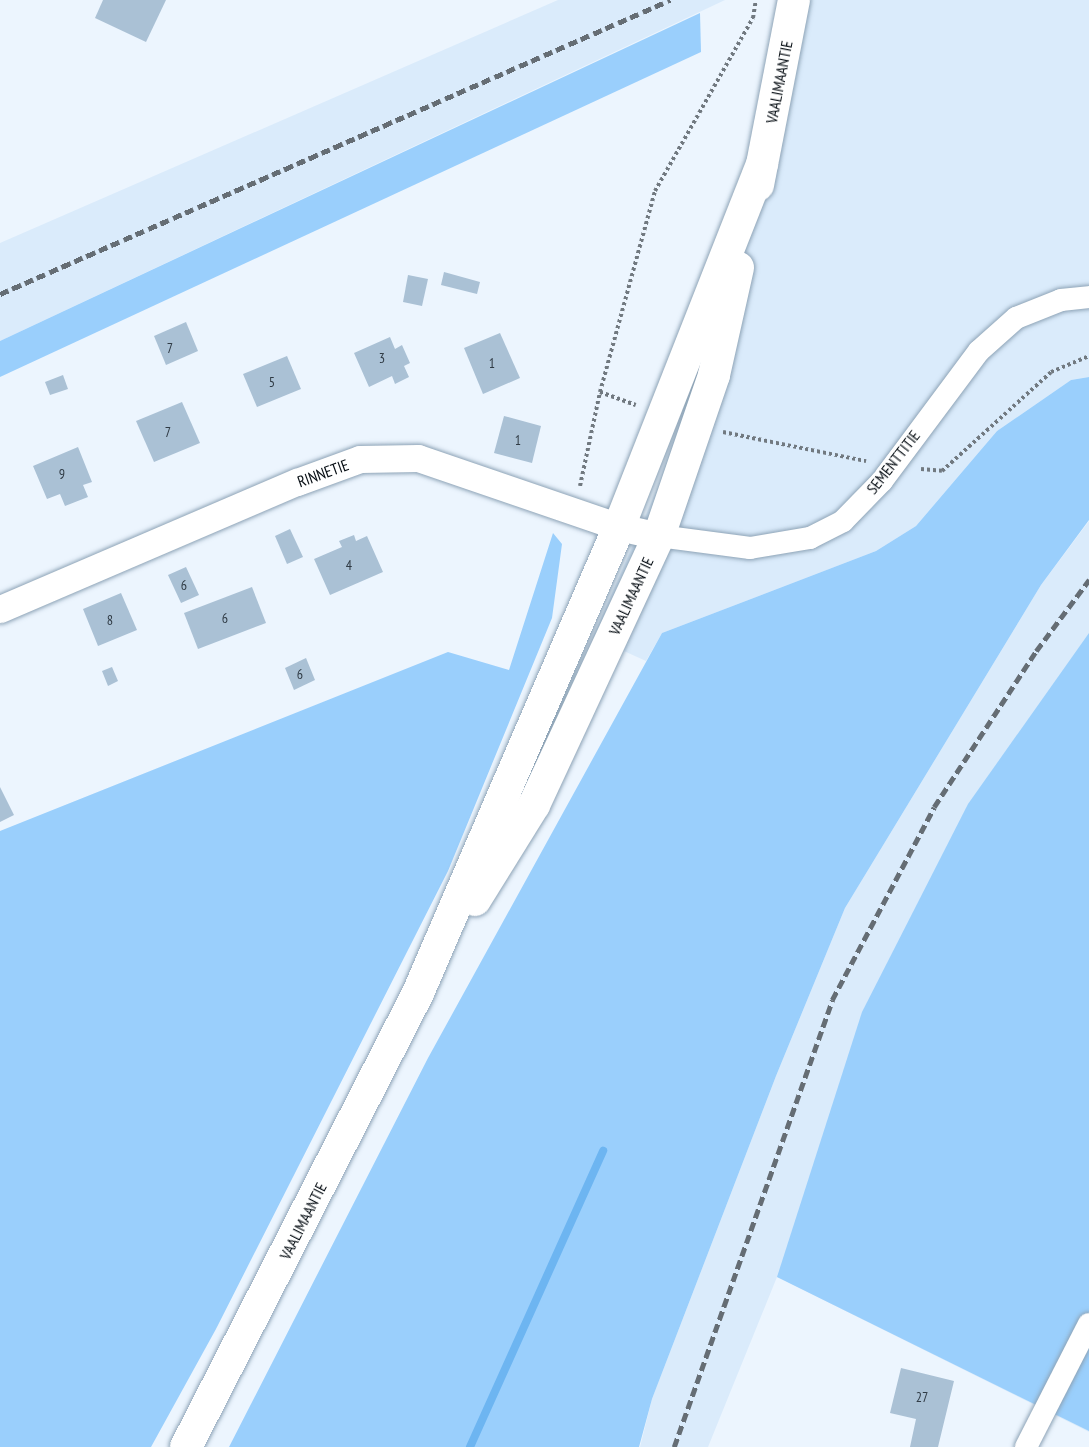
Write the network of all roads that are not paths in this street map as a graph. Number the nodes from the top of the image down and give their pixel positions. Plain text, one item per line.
1 (794, 0) edge
2 (762, 164) junction
3 (1089, 297) edge
4 (619, 527) junction
5 (659, 536) junction
6 (0, 609) edge
7 (418, 993) junction
8 (1089, 1324) edge
9 (186, 1447) edge
10 (1026, 1447) edge

1 - 2 main road, VAALIMAANTIE
2 - 4 main road, VAALIMAANTIE
2 - 5 main road, VAALIMAANTIE
3 - 5 street, SEMENTTITIE
4 - 5 street, RINNETIE
4 - 6 street, RINNETIE
4 - 7 main road, VAALIMAANTIE
5 - 7 main road, VAALIMAANTIE
7 - 9 main road, VAALIMAANTIE
8 - 10 street

